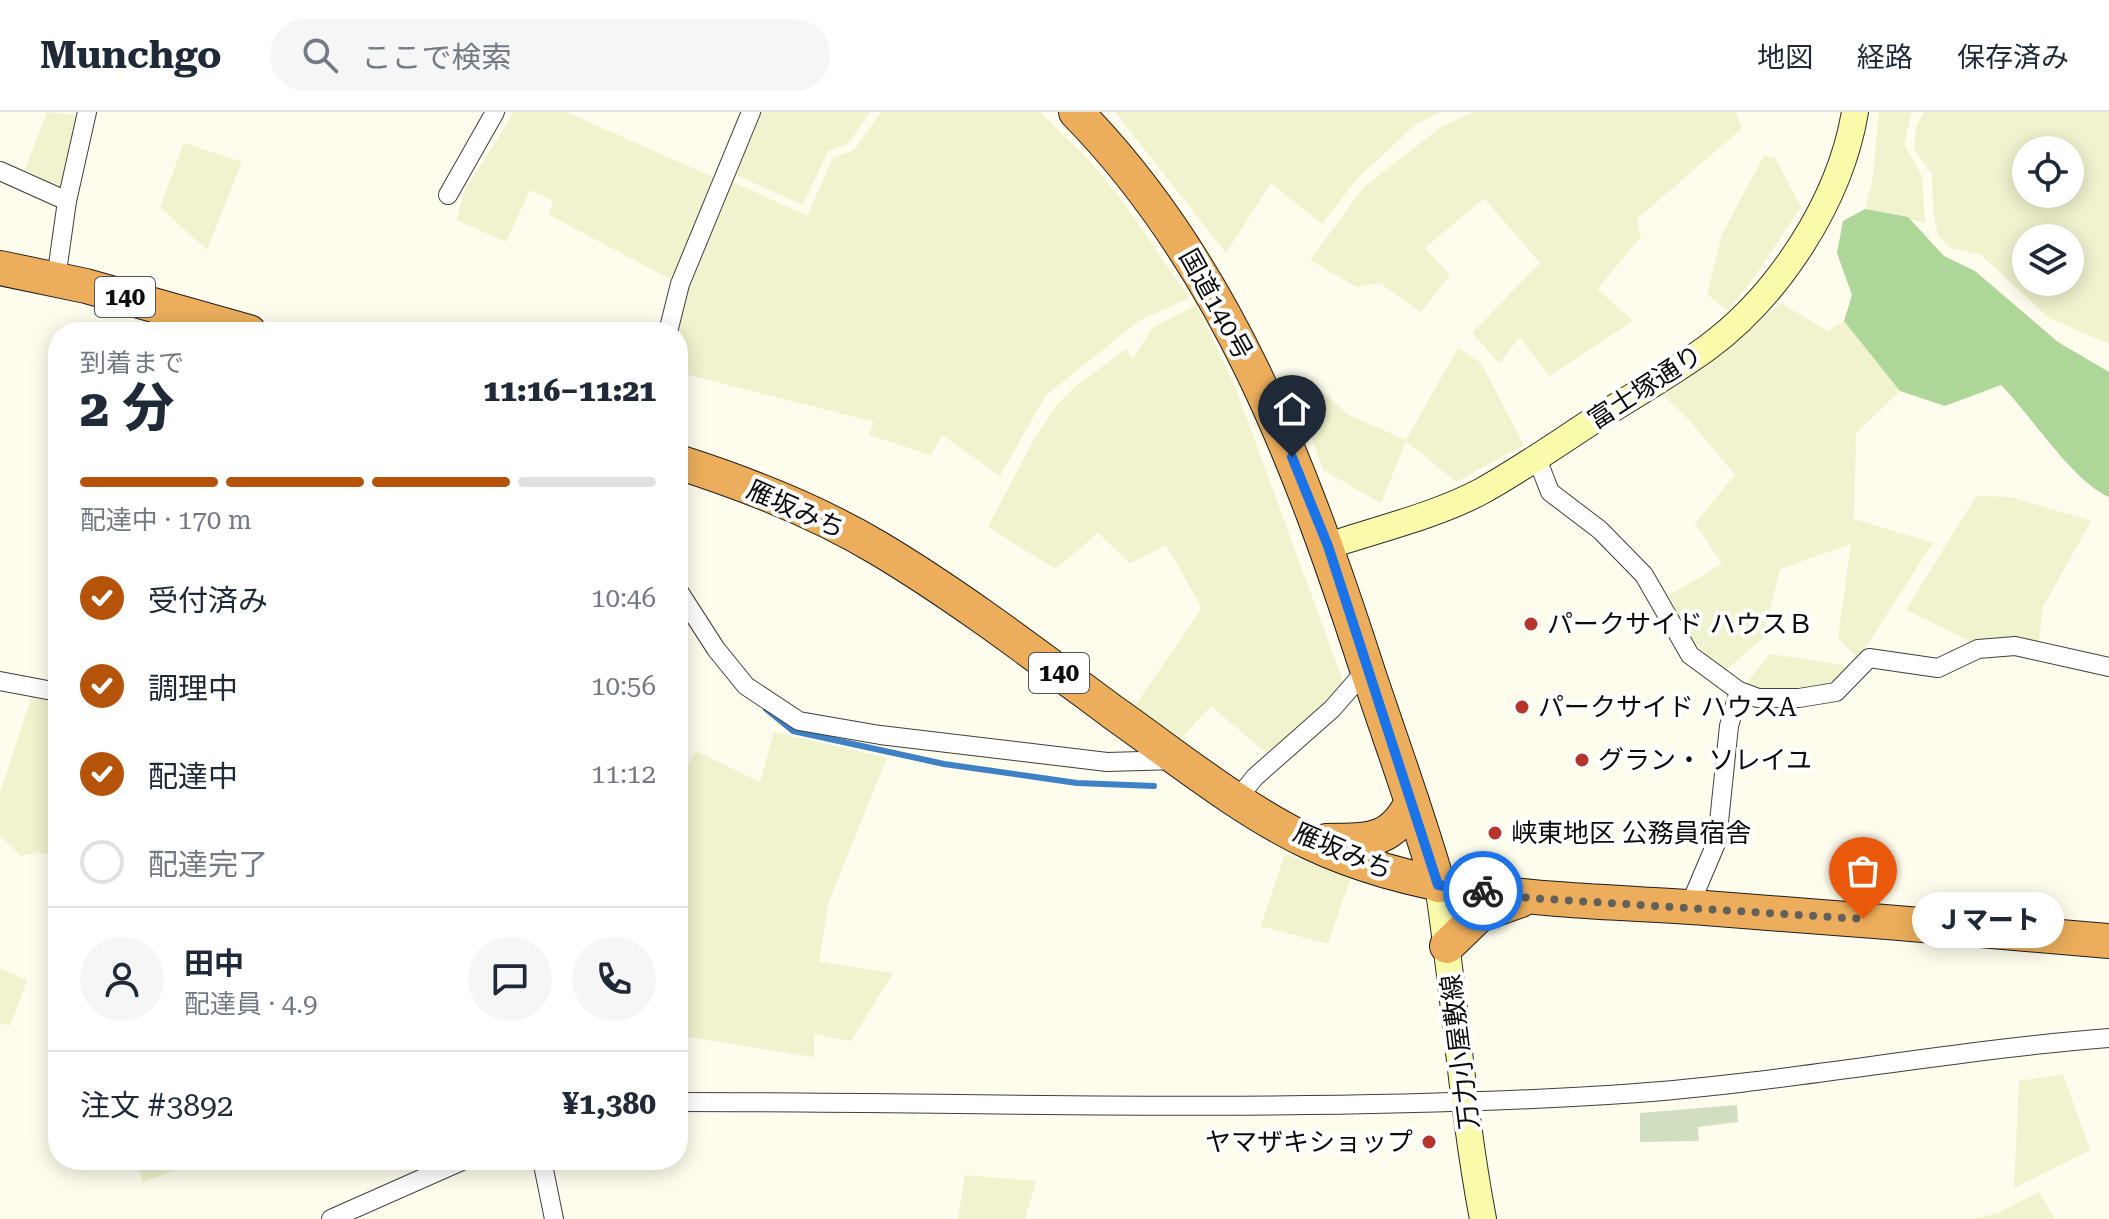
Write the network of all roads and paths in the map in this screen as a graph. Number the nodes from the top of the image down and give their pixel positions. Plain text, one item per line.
1 (87, 112) edge
2 (495, 112) edge
3 (751, 112) edge
4 (1076, 112) edge
5 (1855, 112) edge
6 (0, 171) edge
7 (448, 195) dead end
8 (67, 201) junction
9 (0, 268) edge
10 (56, 279) junction
11 (156, 305) junction
12 (170, 322) edge
13 (215, 322) edge
14 (670, 322) edge
15 (1536, 456) junction
16 (688, 466) edge
17 (1328, 546) junction
18 (688, 606) edge
19 (2109, 667) edge
20 (1367, 669) junction
21 (0, 681) edge
22 (48, 690) edge
23 (1739, 691) junction
24 (1180, 760) junction
25 (1238, 798) junction
26 (1412, 802) junction
27 (1308, 842) junction
28 (1438, 885) junction
29 (1529, 898) junction
30 (1689, 907) junction
31 (2109, 941) edge
32 (1447, 946) junction
33 (2108, 1041) edge
34 (688, 1102) edge
35 (1464, 1102) junction
36 (441, 1170) edge
37 (544, 1170) edge
38 (331, 1219) edge
39 (554, 1219) edge
40 (1483, 1219) edge

1 - 8 street
2 - 7 street
3 - 14 street
4 - 17 highway, 国道140号
5 - 15 street, 富士塚通り
6 - 8 street
8 - 10 street
9 - 10 highway, 140
10 - 11 highway, 140
11 - 12 street
11 - 13 highway, 140
15 - 17 street, 富士塚通り
15 - 23 street
16 - 24 highway, 雁坂みち / 140
17 - 20 highway, 国道140号
18 - 24 street
19 - 23 street
20 - 25 street
20 - 26 highway, 国道140号
21 - 22 street
23 - 30 street
24 - 25 highway, 雁坂みち / 140
25 - 27 highway, 雁坂みち / 140
26 - 27 highway
26 - 28 highway, 国道140号
27 - 28 highway, 雁坂みち / 140
28 - 29 highway, 雁坂みち / 140
28 - 32 street, 万力小屋敷線
29 - 30 highway, 雁坂みち / 140
29 - 32 highway
30 - 31 highway, 雁坂みち / 140
32 - 35 street, 万力小屋敷線
33 - 35 street
34 - 35 street
35 - 40 street, 万力小屋敷線
36 - 38 street
37 - 39 street

